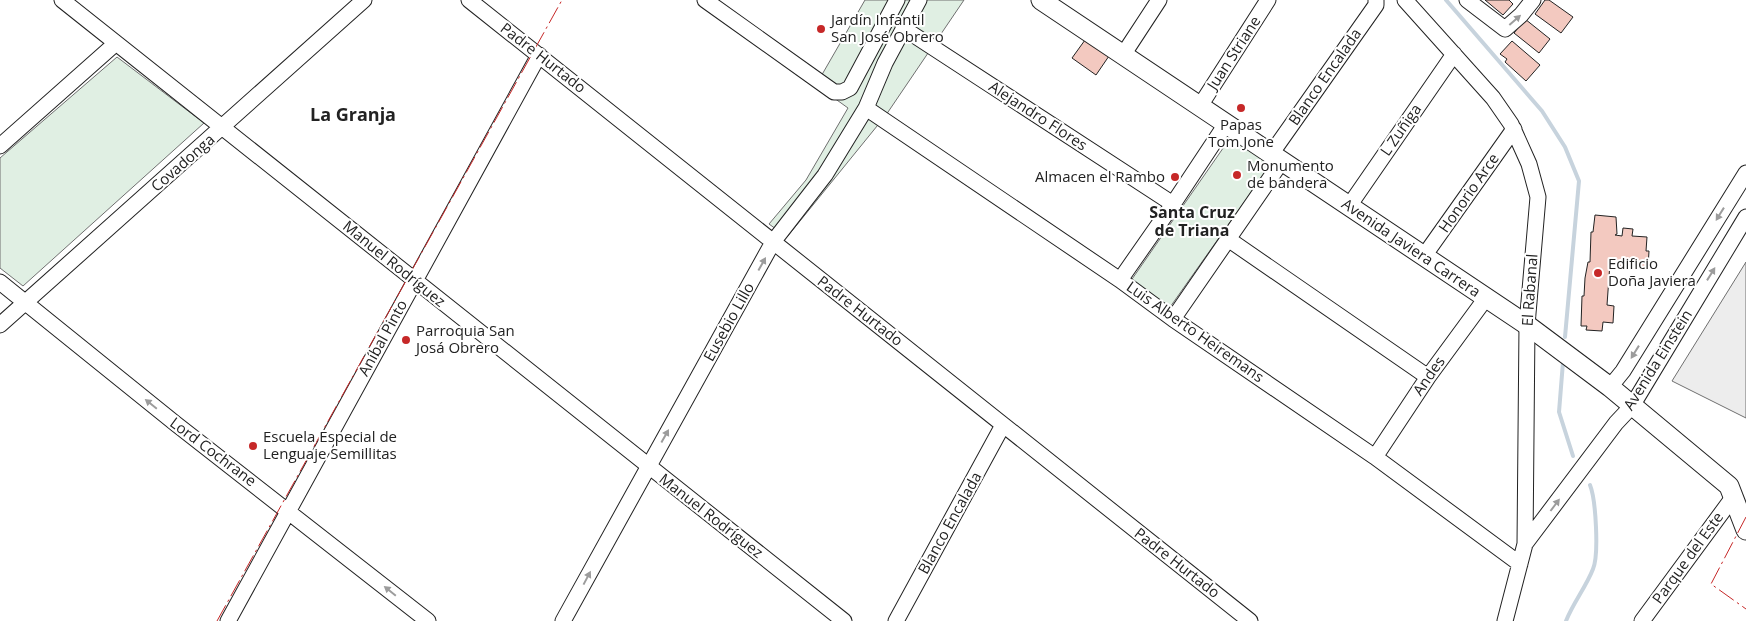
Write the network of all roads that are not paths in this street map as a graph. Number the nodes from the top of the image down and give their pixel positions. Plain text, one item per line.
1 (62, 0) edge
2 (364, 0) edge
3 (469, 0) edge
4 (706, 0) edge
5 (897, 0) edge
6 (910, 0) edge
7 (919, 0) edge
8 (1159, 0) edge
9 (1268, 0) edge
10 (1376, 0) edge
11 (1405, 0) edge
12 (1467, 0) edge
13 (1533, 0) edge
14 (1044, 1) edge
15 (903, 28) junction
16 (116, 44) junction
17 (869, 52) junction
18 (1454, 54) junction
19 (539, 55) junction
20 (1123, 55) junction
21 (885, 63) junction
22 (1200, 106) junction
23 (866, 108) junction
24 (1226, 124) junction
25 (224, 127) junction
26 (1514, 129) junction
27 (0, 146) edge
28 (1276, 158) junction
29 (1746, 173) edge
30 (1174, 204) junction
31 (1349, 206) junction
32 (1746, 217) edge
33 (1228, 239) junction
34 (773, 242) junction
35 (1424, 256) junction
36 (1120, 280) junction
37 (414, 281) junction
38 (0, 282) edge
39 (1486, 298) junction
40 (26, 302) junction
41 (1173, 319) junction
42 (0, 326) edge
43 (1527, 326) junction
44 (1428, 378) junction
45 (1610, 387) junction
46 (1632, 406) junction
47 (1003, 425) junction
48 (1375, 457) junction
49 (648, 466) junction
50 (1734, 496) junction
51 (289, 510) junction
52 (1746, 530) edge
53 (1525, 544) junction
54 (1520, 564) junction
55 (1230, 615) edge
56 (228, 621) edge
57 (428, 621) edge
58 (563, 621) edge
59 (844, 621) edge
60 (896, 621) edge
61 (1250, 621) edge
62 (1505, 621) edge
63 (1642, 621) edge

1 - 16 street, Manuel Rodríguez
2 - 25 street, Covadonga
3 - 19 street, Padre Hurtado
4 - 17 street
5 - 17 street
6 - 15 street, Eusebio Lillo
7 - 15 street, Eusebio Lillo
8 - 20 street
9 - 22 street, Juan Striane
10 - 28 street, Blanco Encalada
11 - 18 street, El Rabanal
12 -> 13 street
14 - 20 main road, Avenida Javiera Carrera
15 - 21 street, Eusebio Lillo
15 - 30 street, Alejandro Flores
16 - 25 street, Manuel Rodríguez
16 - 27 street
17 - 21 street
18 - 26 street, El Rabanal
18 - 31 street, L Zuñiga
19 - 34 street, Padre Hurtado
19 - 37 street, Aníbal Pinto
20 - 22 main road, Avenida Javiera Carrera
21 - 23 street, Eusebio Lillo
22 - 24 main road, Avenida Javiera Carrera
23 - 34 street, Eusebio Lillo
23 - 36 street, Luis Alberto Heiremans
24 - 28 main road, Avenida Javiera Carrera
24 - 30 street
25 - 37 street, Manuel Rodríguez
25 - 40 street, Covadonga
26 - 35 street, Honorio Arce
26 - 43 street, El Rabanal
28 - 31 main road, Avenida Javiera Carrera
28 - 33 street, Blanco Encalada
29 -> 45 street, Avenida Einstein
30 - 36 street
31 - 35 main road, Avenida Javiera Carrera
46 -> 32 street, Avenida Einstein
33 - 41 street, Blanco Encalada
33 - 44 street
34 - 47 street, Padre Hurtado
49 -> 34 street, Eusebio Lillo
35 - 39 main road, Avenida Javiera Carrera
36 - 41 street, Luis Alberto Heiremans
37 - 49 street, Manuel Rodríguez
37 - 51 street, Aníbal Pinto
38 - 40 street, Lord Cochrane
39 - 43 main road, Avenida Javiera Carrera
39 - 44 street, Andes
40 - 42 street, Covadonga
51 -> 40 street, Lord Cochrane
41 - 48 street, Luis Alberto Heiremans
43 - 45 main road, Avenida Javiera Carrera
43 - 53 street, El Rabanal
44 - 48 street, Andes
45 - 46 main road, Avenida Javiera Carrera
46 - 50 main road, Avenida Javiera Carrera
53 -> 46 street, Avenida Einstein
47 - 55 street, Padre Hurtado
47 - 60 street, Blanco Encalada
48 - 54 street, Luis Alberto Heiremans
58 -> 49 street, Eusebio Lillo
49 - 59 street, Manuel Rodríguez
50 - 52 main road, Avenida Javiera Carrera
50 - 63 street, Parque del Este
51 - 56 street, Aníbal Pinto
57 -> 51 street, Lord Cochrane
53 - 54 street, El Rabanal
54 - 62 street, El Rabanal
55 - 61 street, Padre Hurtado

